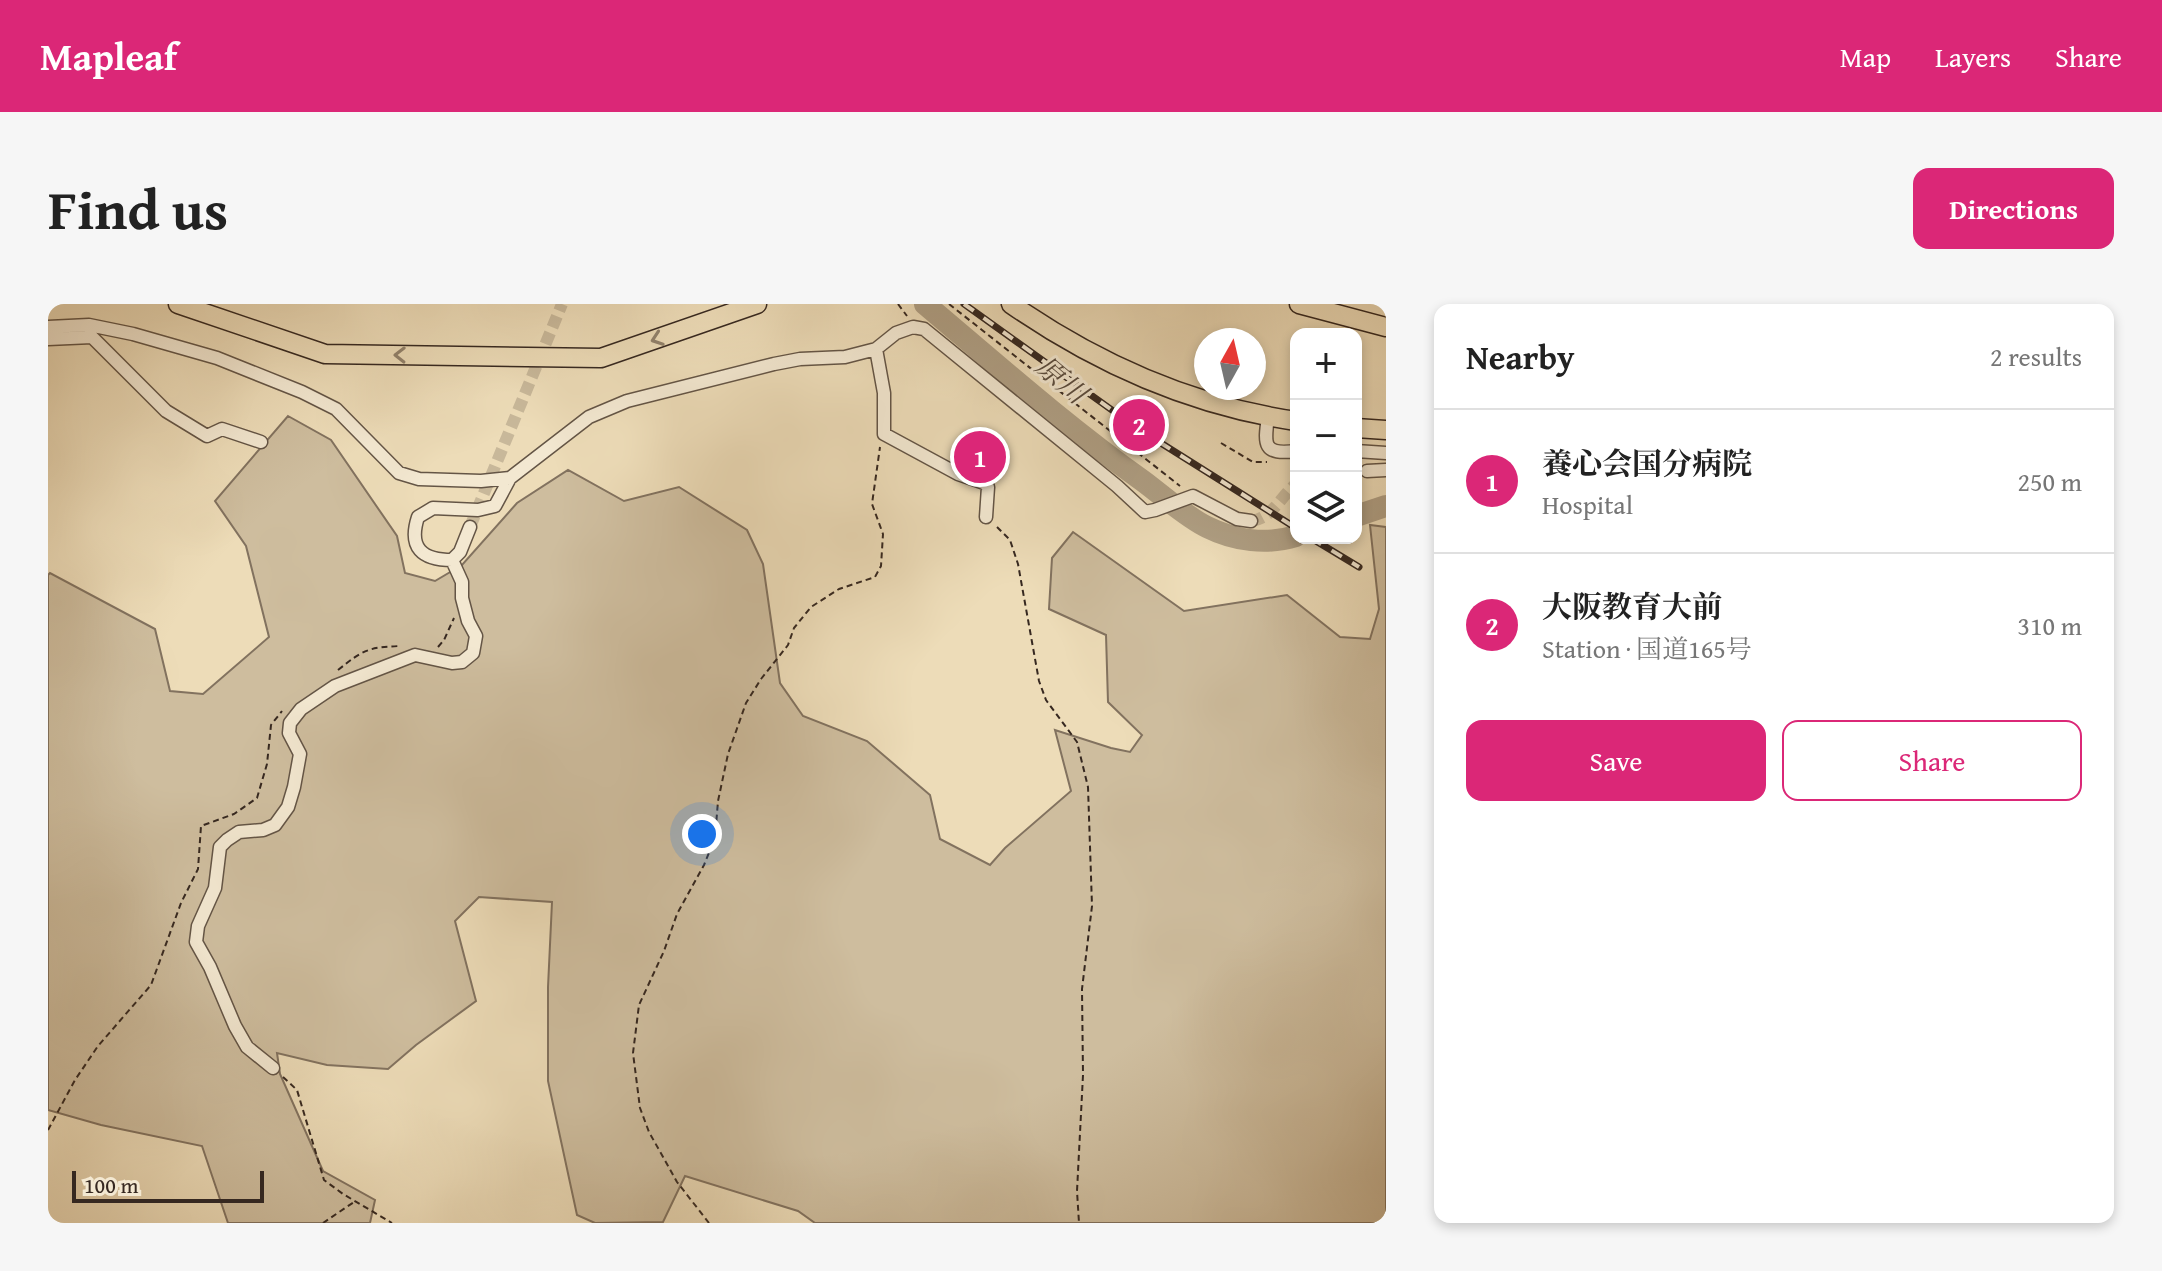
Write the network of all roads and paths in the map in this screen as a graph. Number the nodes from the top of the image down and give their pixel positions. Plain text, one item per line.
1 (178, 304) edge
2 (757, 304) edge
3 (949, 304) edge
4 (1011, 304) edge
5 (1299, 304) edge
6 (48, 327) edge
7 (1386, 327) edge
8 (48, 339) edge
9 (876, 349) junction
10 (1268, 417) junction
11 (1290, 420) edge
12 (1362, 428) edge
13 (1386, 430) edge
14 (884, 434) junction
15 (261, 442) dead end
16 (1221, 443) dead end
17 (1362, 451) edge
18 (1290, 452) edge
19 (1386, 453) edge
20 (1267, 462) dead end
21 (1386, 470) edge
22 (1367, 471) dead end
23 (510, 478) junction
24 (1193, 496) junction
25 (986, 517) joint
26 (1251, 521) dead end
27 (470, 527) tunnel mouth
28 (452, 560) junction
29 (273, 1068) joint
30 (355, 1201) junction
31 (323, 1223) edge
32 (392, 1223) edge
33 (709, 1223) edge
34 (1079, 1223) edge

2 -> 1 highway
3 - 24 path
4 - 10 highway
5 - 7 highway
6 - 23 street
8 - 15 street
9 - 14 street
9 - 23 street
9 - 24 street
10 - 11 highway
10 - 18 street
12 - 13 highway
14 - 25 street
14 - 33 path
16 - 20 path
17 - 19 street
21 - 22 street
23 - 28 street
24 - 26 street
25 - 34 path
27 - 28 street
28 - 29 street
29 - 30 path
30 - 31 path
30 - 32 path

